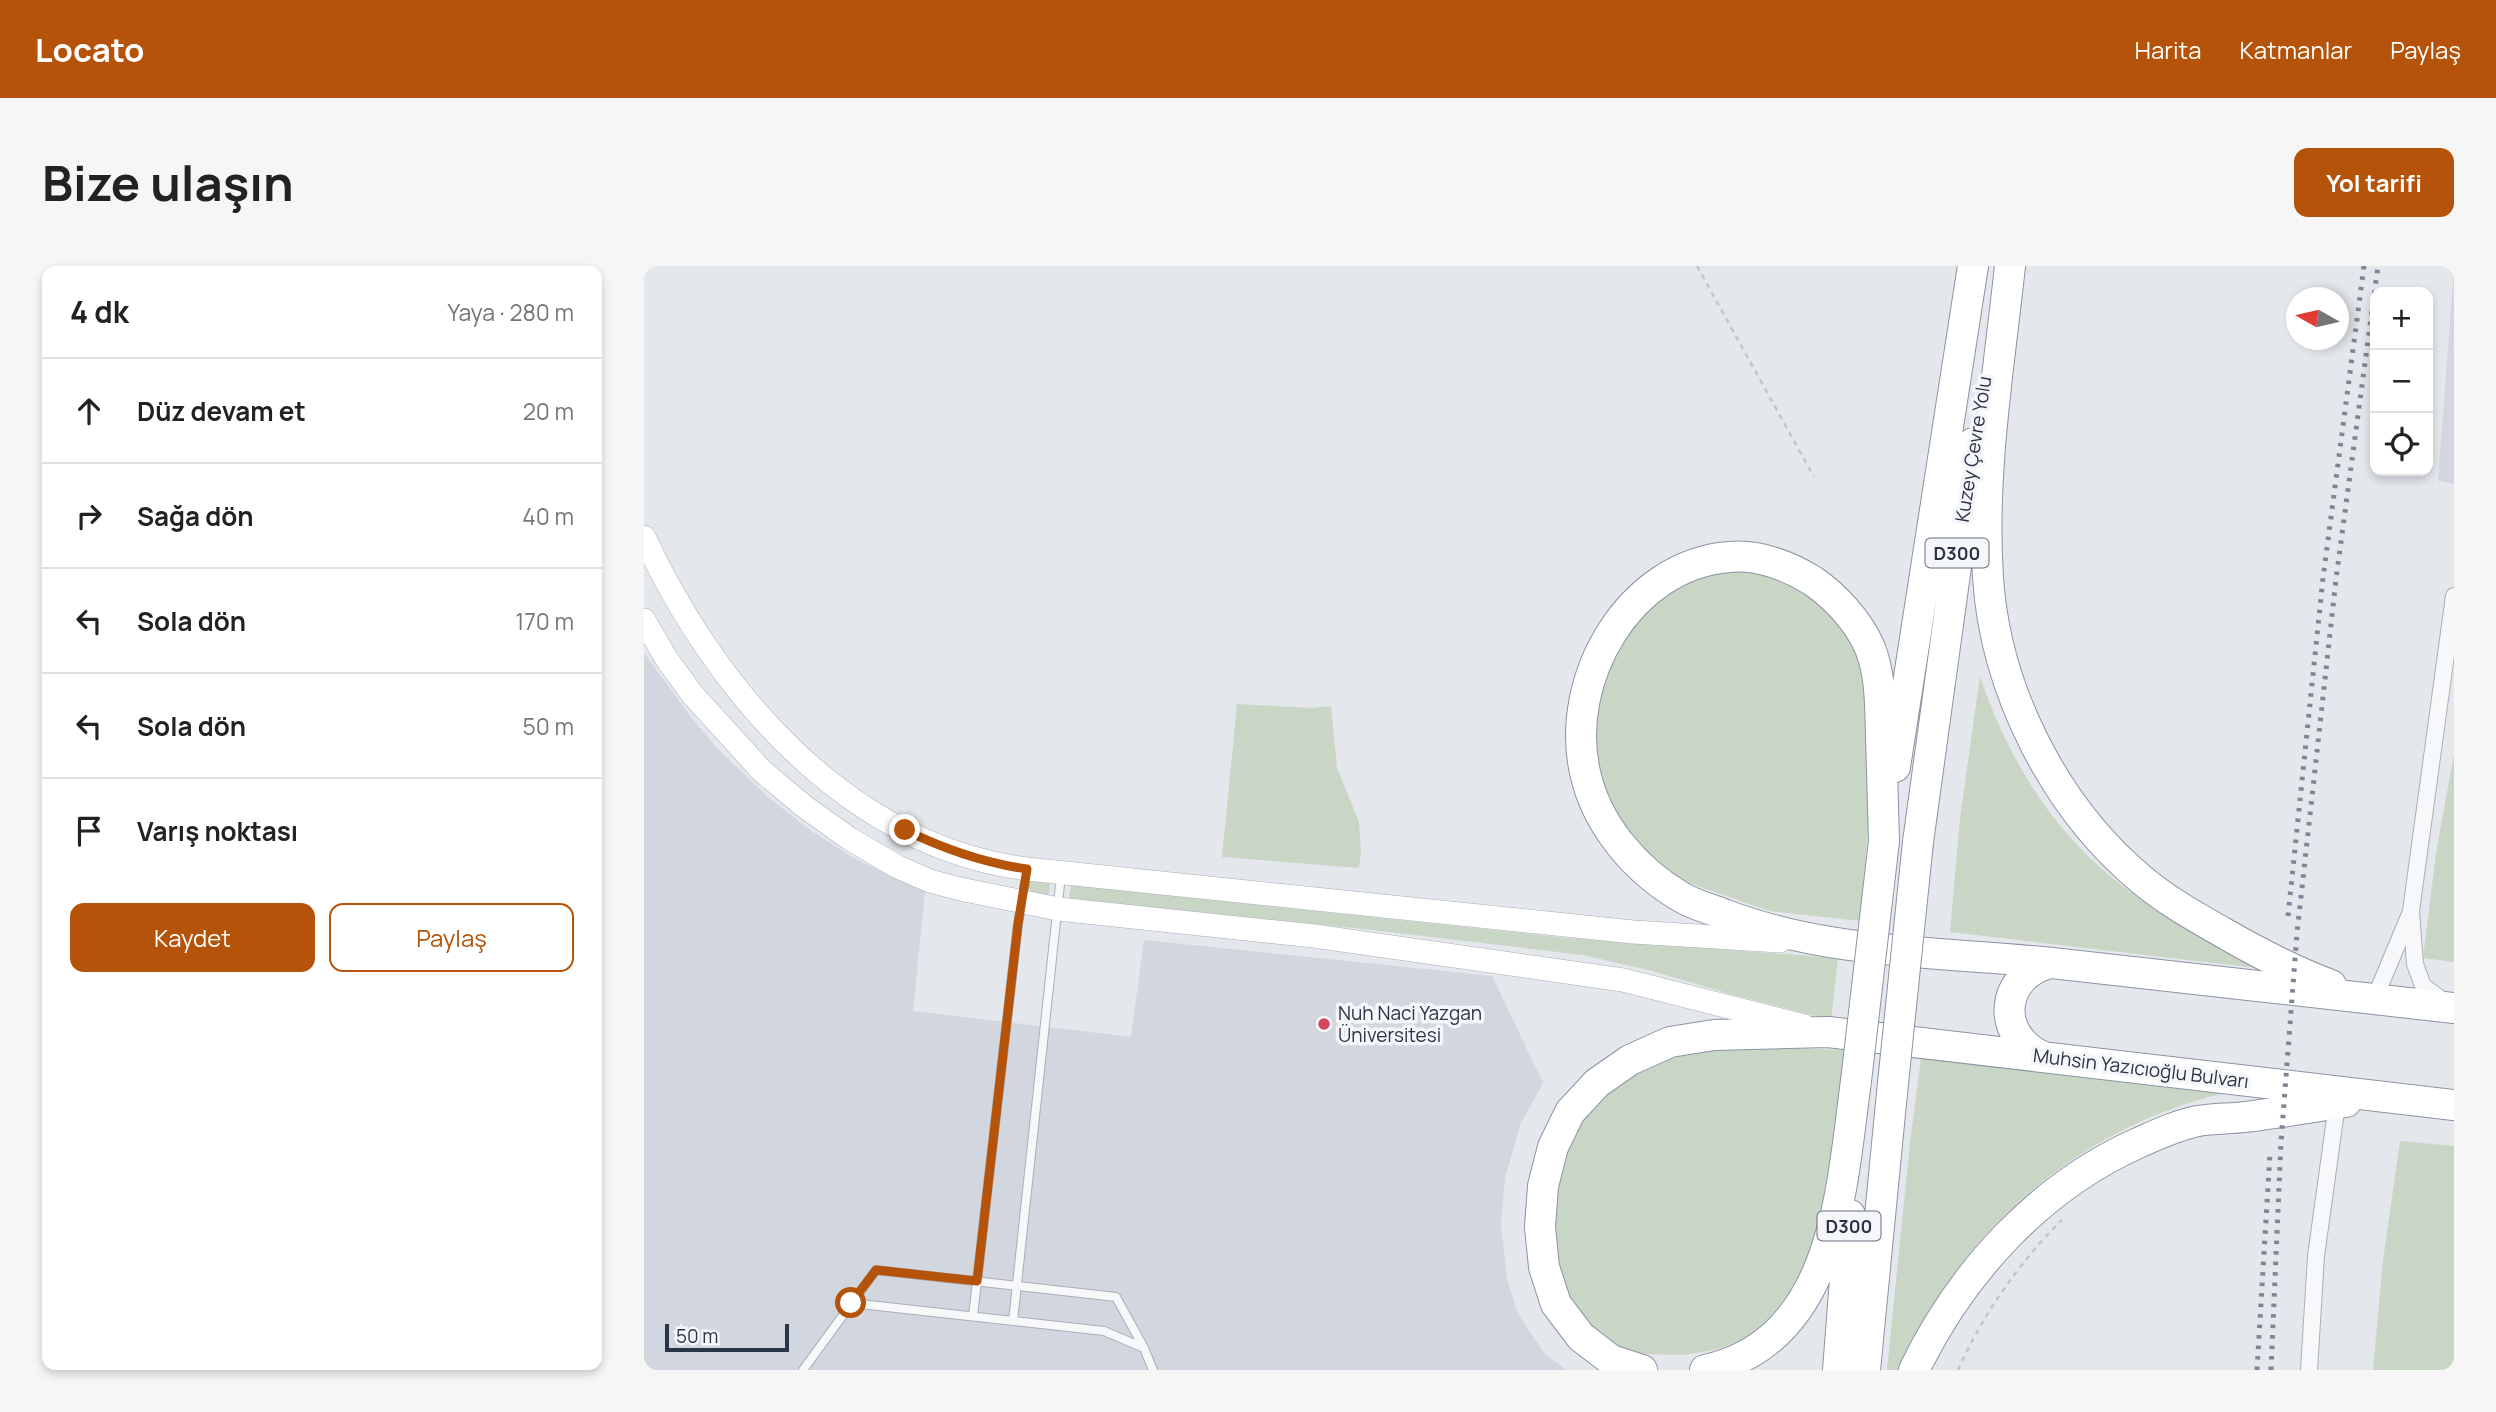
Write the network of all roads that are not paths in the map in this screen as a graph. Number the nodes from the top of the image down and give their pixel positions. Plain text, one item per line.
1 (1973, 266) edge
2 (2007, 266) edge
3 (644, 538) edge
4 (2454, 596) edge
5 (644, 620) edge
6 (1884, 841) junction
7 (1027, 869) junction
8 (1061, 872) junction
9 (1021, 901) junction
10 (1058, 909) junction
11 (2411, 911) junction
12 (1828, 943) junction
13 (2050, 963) junction
14 (2374, 1000) junction
15 (2453, 1008) edge
16 (1828, 1032) junction
17 (2044, 1056) junction
18 (1856, 1081) junction
19 (2385, 1097) junction
20 (2337, 1104) junction
21 (2454, 1105) edge
22 (977, 1281) junction
23 (1017, 1286) junction
24 (851, 1303) junction
25 (973, 1316) junction
26 (1013, 1321) junction
27 (1144, 1348) junction
28 (803, 1370) edge
29 (1153, 1370) edge
30 (1642, 1370) edge
31 (1705, 1370) edge
32 (1838, 1370) edge
33 (1865, 1370) edge
34 (1914, 1370) edge
35 (2309, 1370) edge

1 - 6 highway, Kuzey Çevre Yolu / D300
2 - 14 highway
2 - 33 highway, Kuzey Çevre Yolu / D300, bridge
3 - 7 street
4 - 11 street
5 - 9 street
6 - 12 highway
6 - 18 highway, D300, bridge
7 - 8 street
7 - 9 lane
8 - 10 lane
8 - 12 street
9 - 10 street
9 - 22 lane
10 - 16 street
10 - 23 lane
11 - 14 street
11 - 15 street
12 - 13 highway
13 - 14 highway
13 - 17 highway
14 - 15 highway
16 - 17 highway, Muhsin Yazıcıoğlu Bulvarı
16 - 30 highway, Muhsin Yazıcıoğlu Bulvarı
17 - 19 highway, Muhsin Yazıcıoğlu Bulvarı
18 - 31 highway
18 - 32 highway, D300
19 - 20 highway
19 - 21 highway, Muhsin Yazıcıoğlu Bulvarı
20 - 34 highway
20 - 35 street
22 - 23 lane
22 - 24 lane
22 - 25 lane
23 - 26 lane
23 - 27 lane
24 - 25 lane
24 - 28 lane
25 - 26 lane
26 - 27 lane
27 - 29 lane

